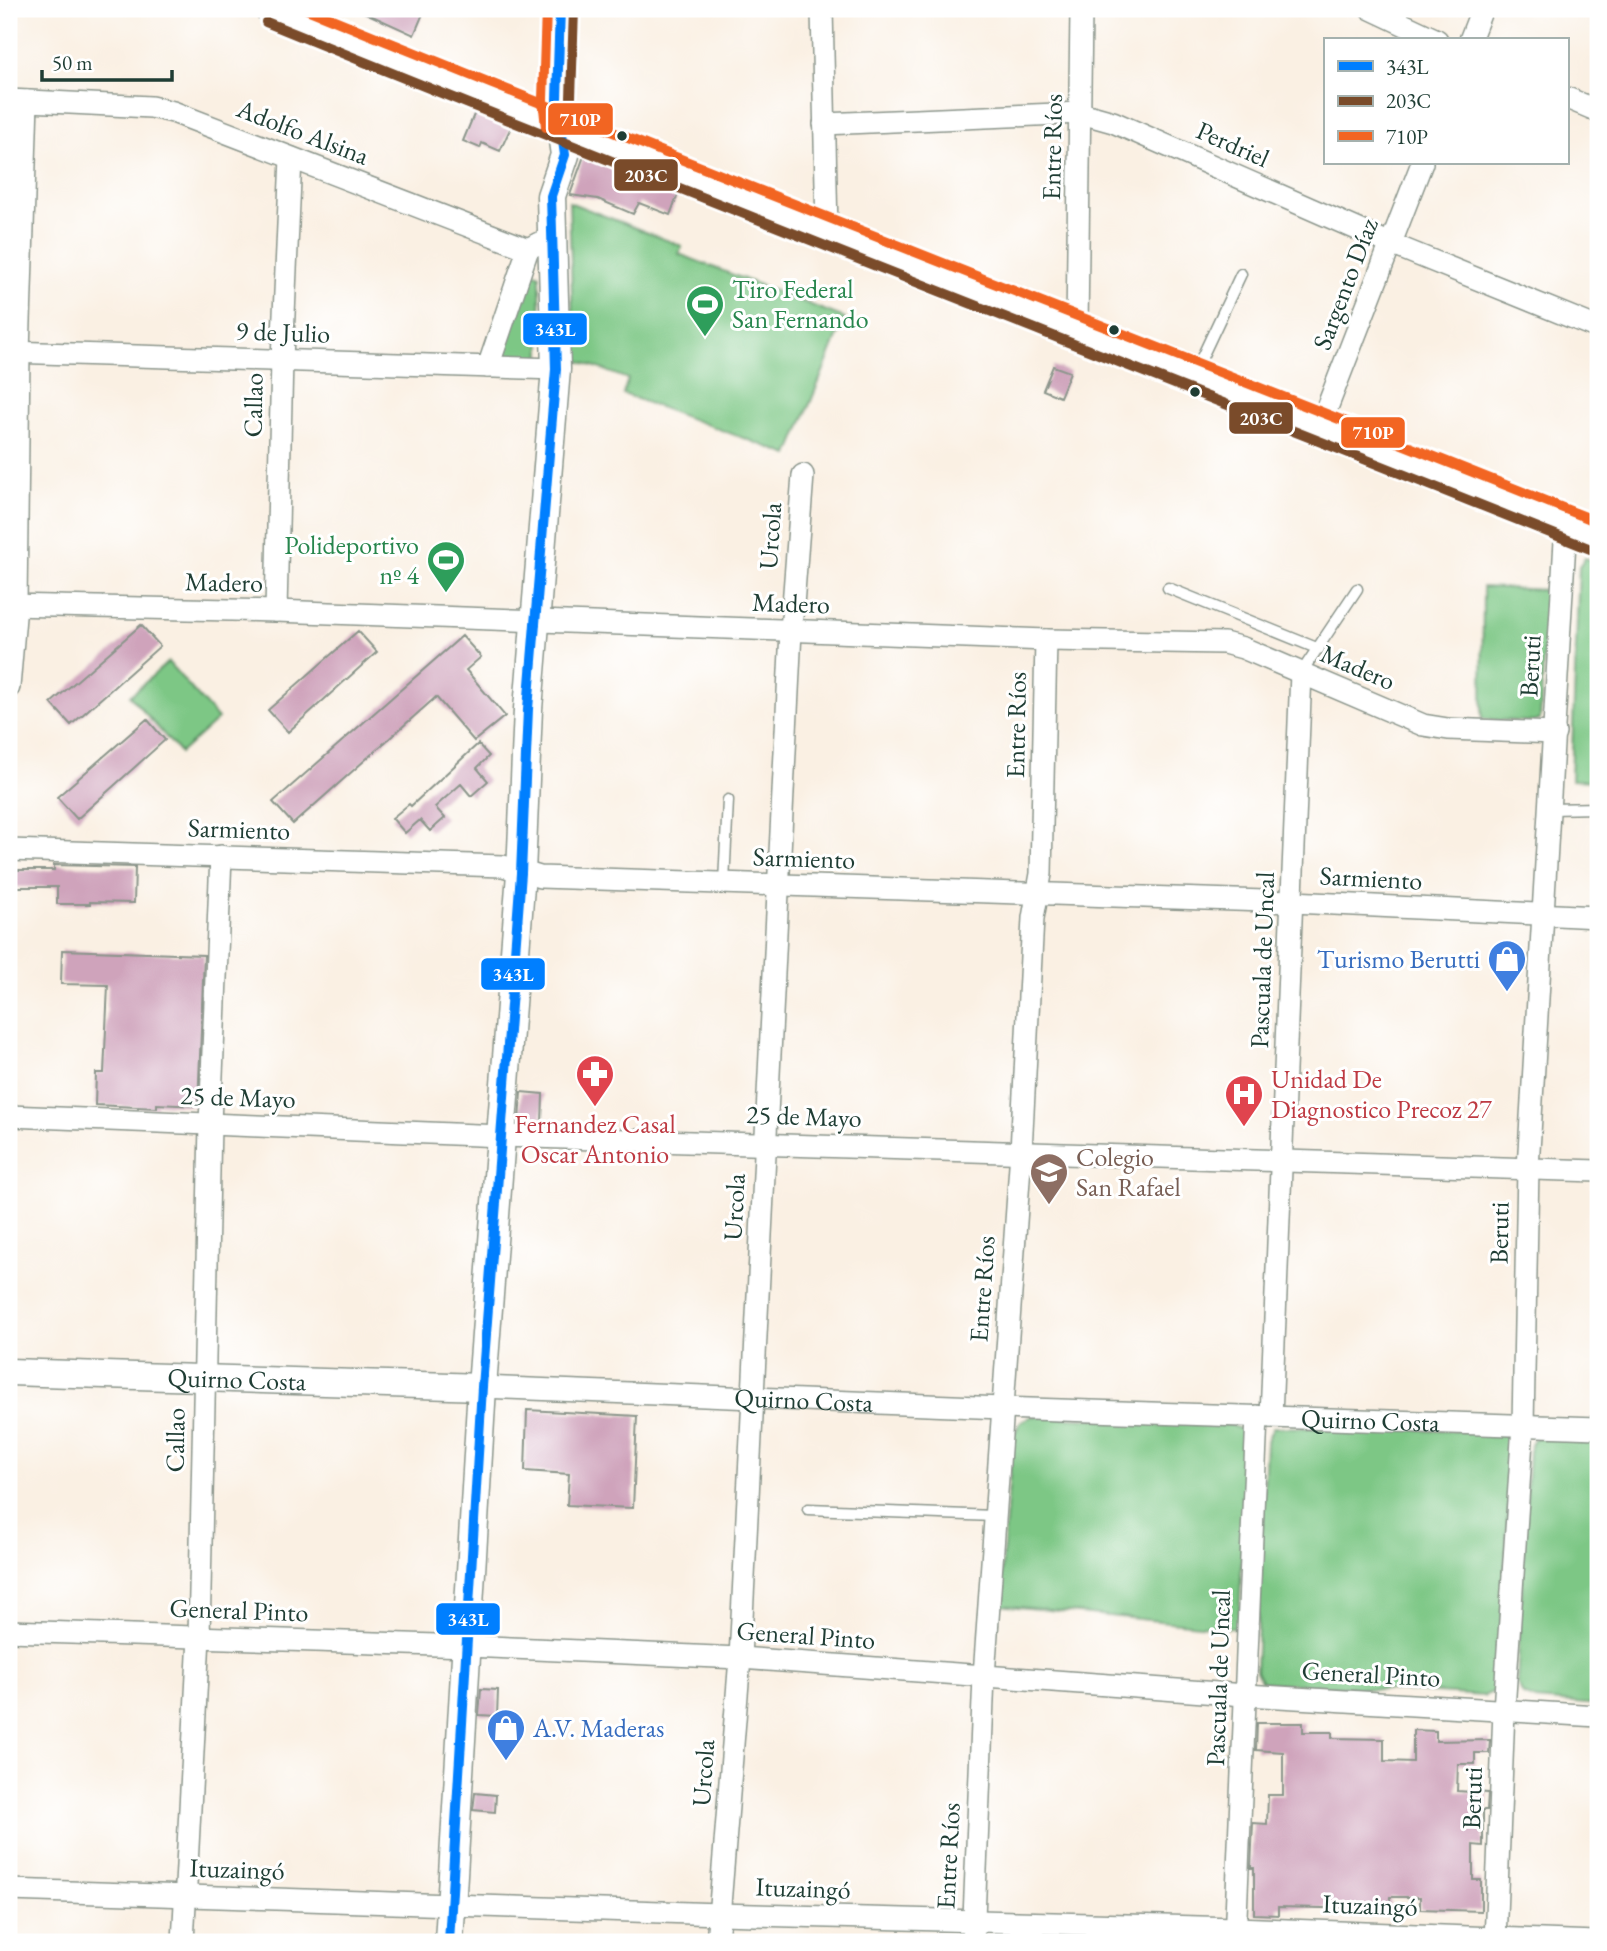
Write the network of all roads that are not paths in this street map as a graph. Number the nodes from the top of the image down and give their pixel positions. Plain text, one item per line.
1 (560, 9) edge
2 (822, 9) edge
3 (1081, 9) edge
4 (1371, 9) edge
5 (1482, 9) edge
6 (290, 13) edge
7 (1433, 38) edge
8 (1471, 38) edge
9 (1568, 98) edge
10 (18, 100) edge
11 (1598, 111) edge
12 (1081, 113) junction
13 (824, 124) junction
14 (559, 125) junction
15 (291, 158) junction
16 (1422, 164) edge
17 (827, 230) junction
18 (540, 242) junction
19 (1391, 244) junction
20 (1241, 274) dead end
21 (1598, 328) edge
22 (1077, 329) junction
23 (14, 353) edge
24 (282, 359) junction
25 (488, 367) junction
26 (556, 369) junction
27 (1194, 375) junction
28 (1320, 426) junction
29 (803, 475) dead end
30 (1587, 526) edge
31 (1168, 588) dead end
32 (1357, 589) dead end
33 (12, 605) edge
34 (276, 611) junction
35 (535, 621) junction
36 (791, 631) junction
37 (1046, 640) junction
38 (1319, 649) junction
39 (1301, 673) junction
40 (9, 687) edge
41 (1555, 733) junction
42 (728, 800) dead end
43 (1598, 808) edge
44 (1550, 809) junction
45 (9, 850) edge
46 (221, 856) junction
47 (520, 873) junction
48 (724, 883) junction
49 (778, 885) junction
50 (1037, 894) junction
51 (1293, 902) junction
52 (1544, 915) junction
53 (1598, 917) edge
54 (9, 1116) edge
55 (210, 1124) junction
56 (502, 1136) junction
57 (765, 1143) junction
58 (1021, 1151) junction
59 (1282, 1160) junction
60 (1528, 1168) junction
61 (1598, 1171) edge
62 (9, 1372) edge
63 (204, 1378) junction
64 (482, 1387) junction
65 (752, 1398) junction
66 (1002, 1408) junction
67 (1264, 1417) junction
68 (1523, 1425) junction
69 (1598, 1428) edge
70 (808, 1509) dead end
71 (995, 1516) junction
72 (9, 1631) edge
73 (199, 1637) junction
74 (467, 1646) junction
75 (740, 1658) junction
76 (984, 1676) junction
77 (1245, 1695) junction
78 (1504, 1710) junction
79 (1598, 1716) edge
80 (9, 1890) edge
81 (185, 1896) junction
82 (452, 1905) junction
83 (720, 1914) junction
84 (974, 1921) junction
85 (1235, 1935) edge
86 (1495, 1940) edge
87 (183, 1942) edge
88 (449, 1942) edge
89 (717, 1942) edge
90 (973, 1942) edge
91 (1596, 1942) edge

1 - 14 main road
2 - 13 street
3 - 12 street, Entre Ríos
4 - 7 street
5 - 8 street
6 - 14 main road
9 - 11 street
10 - 15 street, Adolfo Alsina
10 - 23 street
12 - 13 street, Perdriel
12 - 19 street, Perdriel
12 - 22 street, Entre Ríos
13 - 17 street
14 - 17 main road
14 - 18 main road
15 - 18 street, Adolfo Alsina
15 - 24 street, Callao
16 - 19 street, Sargento Díaz
17 - 22 main road
18 - 25 street
18 - 26 main road
19 - 21 street, Perdriel
19 - 28 street, Sargento Díaz
20 - 27 lane
22 - 27 main road
23 - 24 street, 9 de Julio
23 - 33 street
24 - 25 street, 9 de Julio
24 - 34 street, Callao
25 - 26 street, 9 de Julio
26 - 35 main road
27 - 28 main road
28 - 30 main road
29 - 36 street, Urcola
30 - 41 street, Beruti
31 - 38 lane
32 - 38 lane
33 - 34 street, Madero
33 - 40 street
34 - 35 street, Madero
35 - 36 street, Madero
35 - 47 main road
36 - 37 street, Madero
36 - 49 street, Urcola
37 - 39 street, Madero
37 - 50 street, Entre Ríos
38 - 39 lane
39 - 41 street, Madero
39 - 51 street, Pascuala de Uncal
41 - 44 street, Beruti
42 - 48 lane
43 - 44 lane
44 - 52 street, Beruti
45 - 46 street, Sarmiento
46 - 47 street, Sarmiento
46 - 55 street, Callao
47 - 48 street, Sarmiento
47 - 56 main road
48 - 49 street, Sarmiento
49 - 50 street, Sarmiento
49 - 57 street, Urcola
50 - 51 street, Sarmiento
50 - 58 street, Entre Ríos
51 - 52 street, Sarmiento
51 - 59 street, Pascuala de Uncal
52 - 53 street, Sarmiento
52 - 60 street, Beruti
54 - 55 street, 25 de Mayo
55 - 56 street, 25 de Mayo
55 - 63 street, Callao
56 - 57 street, 25 de Mayo
56 - 64 main road
57 - 58 street, 25 de Mayo
57 - 65 street, Urcola
58 - 59 street, 25 de Mayo
58 - 66 street, Entre Ríos
59 - 60 street, 25 de Mayo
59 - 67 street, Pascuala de Uncal
60 - 61 street, 25 de Mayo
60 - 68 street, Beruti
62 - 63 street, Quirno Costa
63 - 64 street, Quirno Costa
63 - 73 street, Callao
64 - 65 street, Quirno Costa
64 - 74 main road
65 - 66 street, Quirno Costa
65 - 75 street, Urcola
66 - 67 street, Quirno Costa
66 - 71 street, Entre Ríos
67 - 68 street, Quirno Costa
67 - 77 street, Pascuala de Uncal
68 - 69 street, Quirno Costa
68 - 78 street, Beruti
70 - 71 lane
71 - 76 street, Entre Ríos
72 - 73 street, General Pinto
73 - 74 street, General Pinto
73 - 81 street, Callao
74 - 75 street, General Pinto
74 - 82 main road
75 - 76 street, General Pinto
75 - 83 street, Urcola
76 - 77 street, General Pinto
76 - 84 street, Entre Ríos
77 - 78 street, General Pinto
77 - 85 street, Pascuala de Uncal
78 - 79 street, General Pinto
78 - 86 street, Beruti
80 - 81 street, Ituzaingó
81 - 82 street, Ituzaingó
81 - 87 street, Callao
82 - 83 street, Ituzaingó
82 - 88 main road
83 - 84 street, Ituzaingó
83 - 89 street, Urcola
84 - 85 street, Ituzaingó
84 - 90 street, Entre Ríos
85 - 86 street, Ituzaingó
86 - 91 street, Ituzaingó

